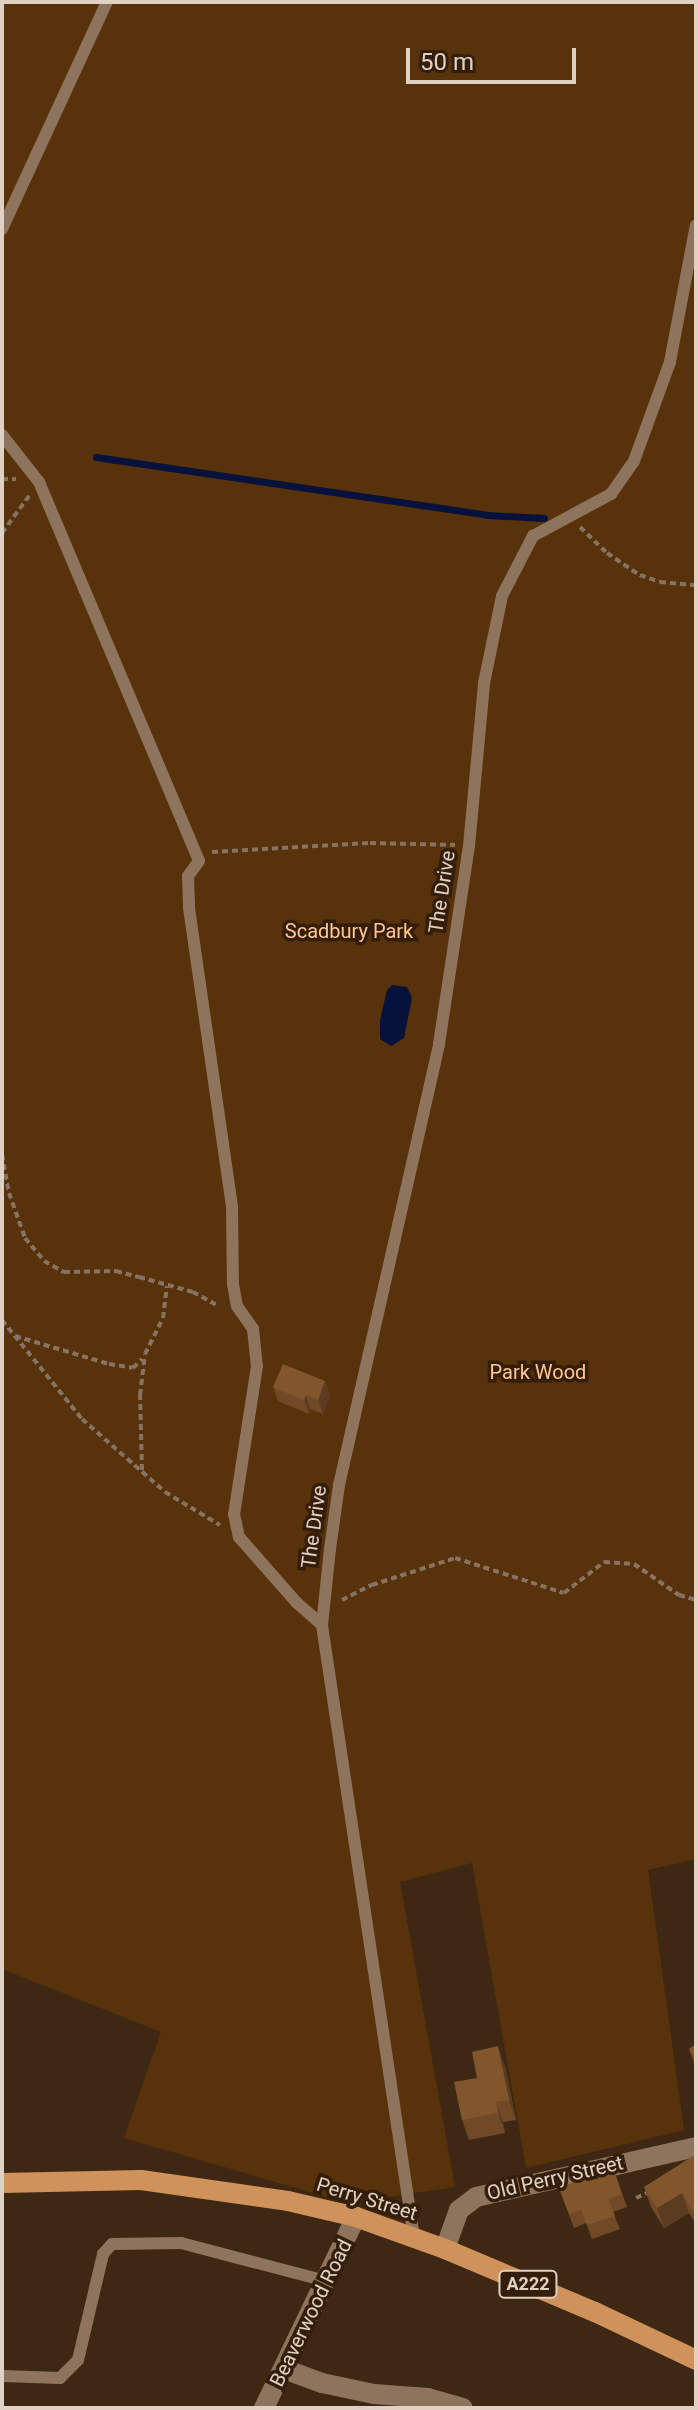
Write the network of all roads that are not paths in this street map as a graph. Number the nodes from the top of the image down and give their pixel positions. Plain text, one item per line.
1 (107, 2) edge
2 (696, 225) edge
3 (2, 229) edge
4 (2, 435) edge
5 (322, 1621) junction
6 (696, 2147) edge
7 (2, 2183) edge
8 (356, 2217) junction
9 (414, 2238) junction
10 (445, 2249) junction
11 (326, 2281) junction
12 (696, 2360) edge
13 (284, 2369) junction
14 (2, 2376) edge
15 (264, 2408) edge
16 (463, 2408) edge

1 - 3 lane
2 - 5 lane, The Drive
4 - 5 lane
5 - 9 lane, The Drive
6 - 10 street, Old Perry Street
7 - 8 main road, Perry Street / A222
8 - 9 main road, Perry Street / A222
8 - 11 street, Beaverwood Road
9 - 10 main road, Perry Street / A222
10 - 12 main road, Perry Street / A222
11 - 13 street, Beaverwood Road
11 - 14 lane
13 - 15 street, Beaverwood Road
13 - 16 street

